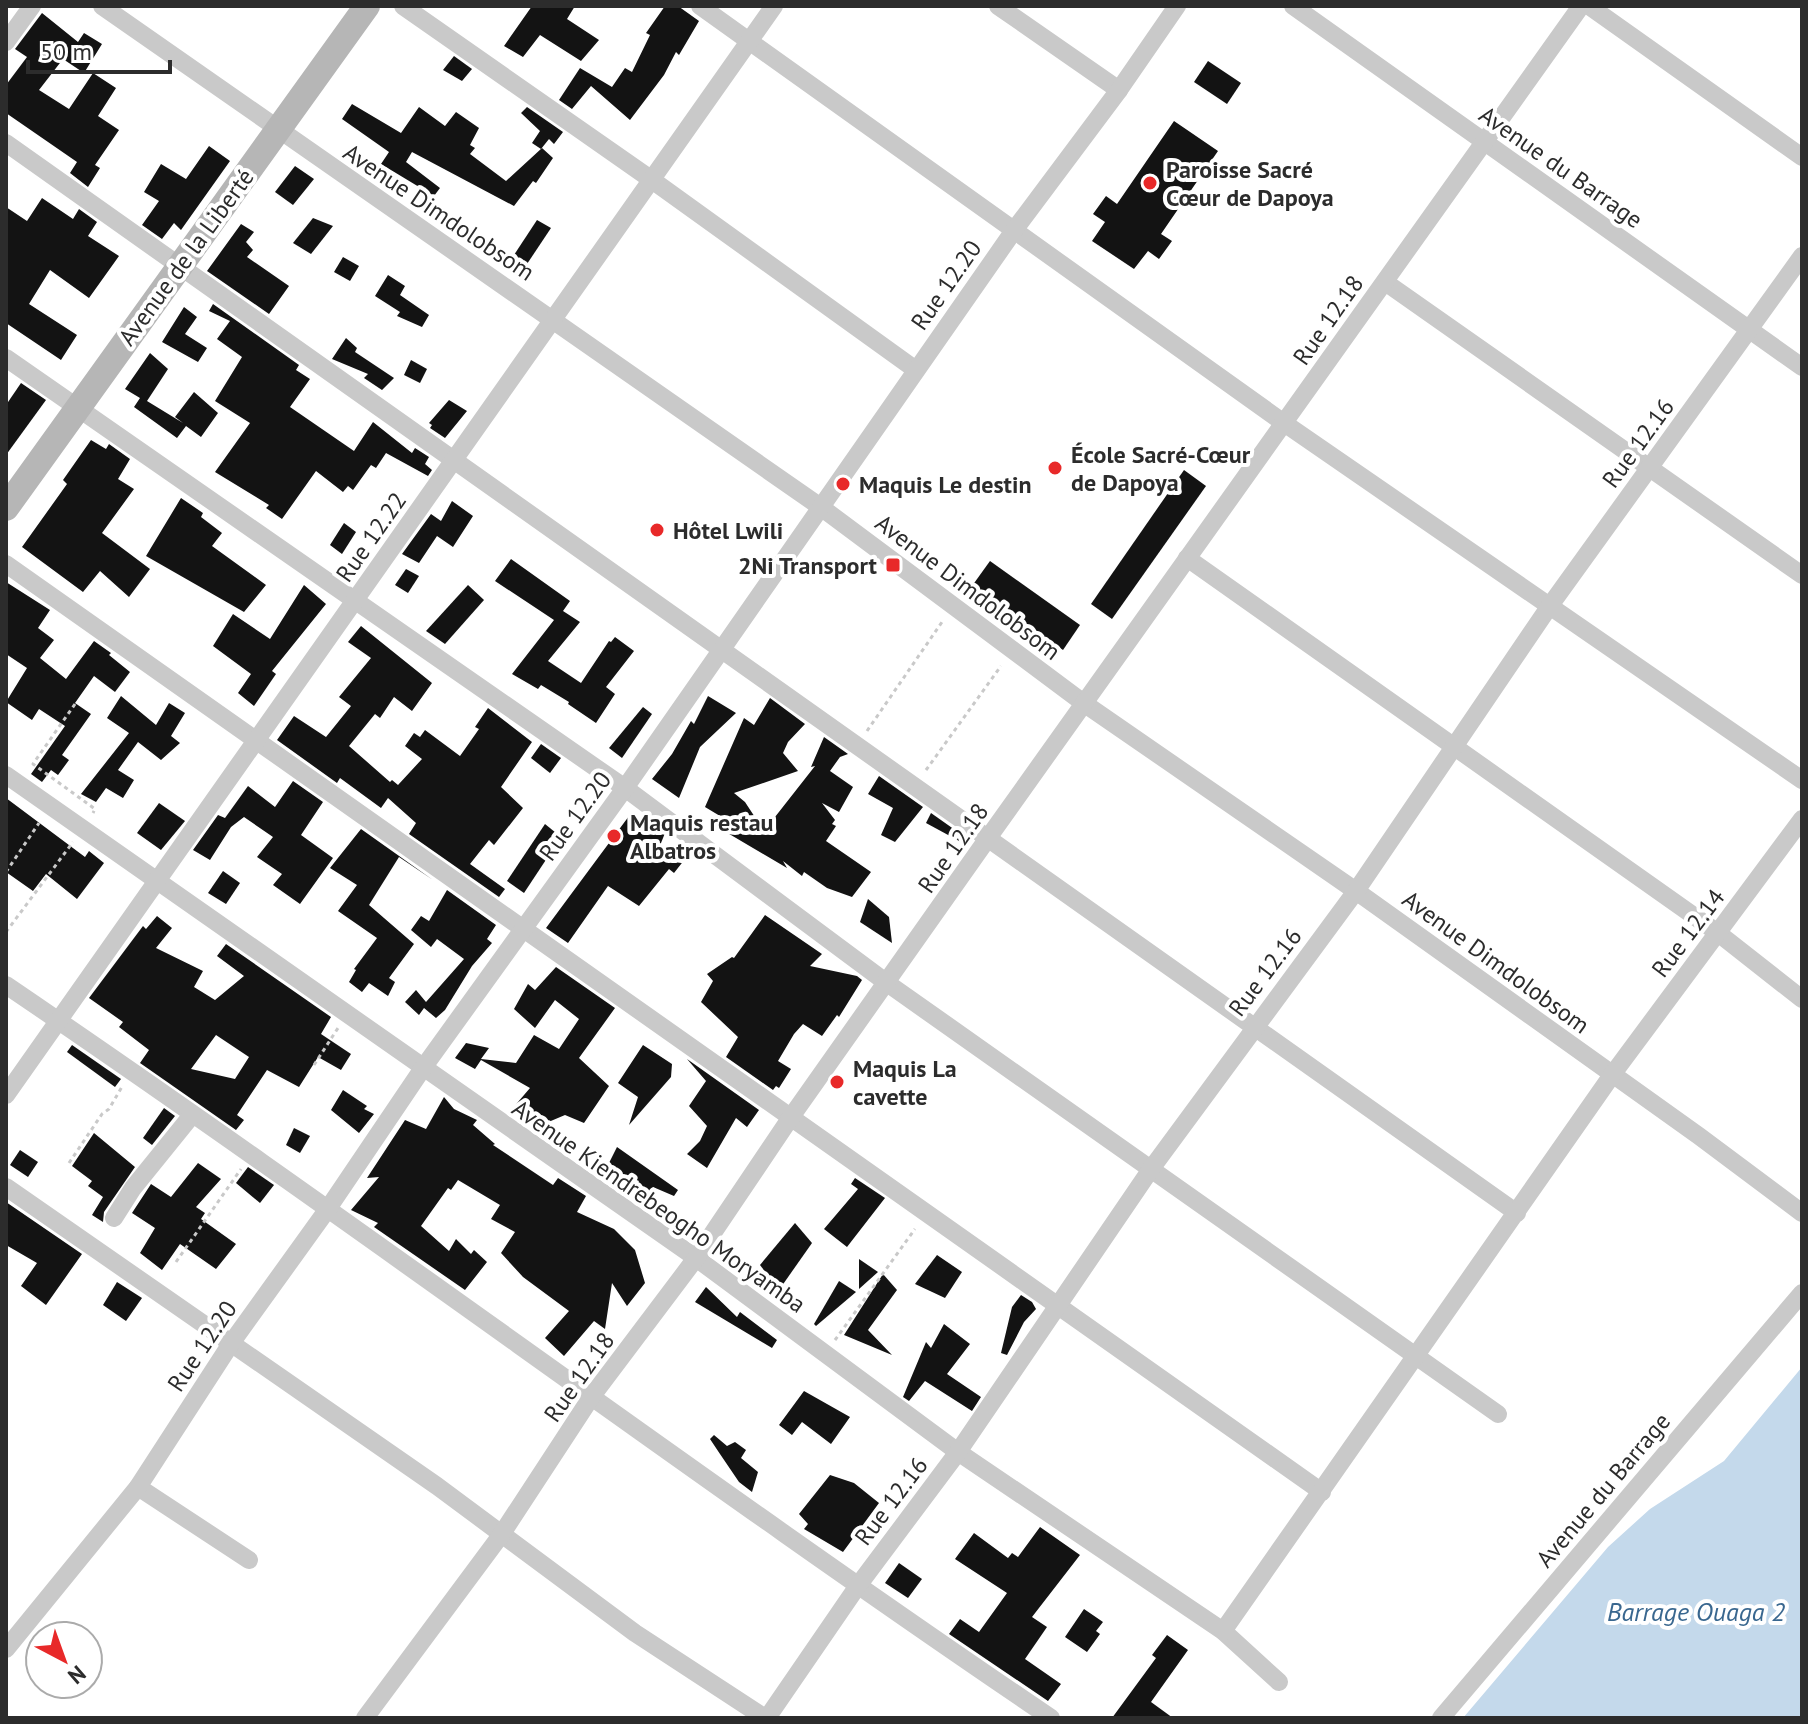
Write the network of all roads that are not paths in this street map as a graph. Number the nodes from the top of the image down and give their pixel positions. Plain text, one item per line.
1 (32, 6) edge
2 (102, 6) edge
3 (367, 6) edge
4 (403, 6) edge
5 (700, 6) edge
6 (774, 6) edge
7 (998, 6) edge
8 (1177, 6) edge
9 (1293, 6) edge
10 (1581, 6) edge
11 (1589, 6) edge
12 (750, 41) junction
13 (6, 42) edge
14 (1119, 90) junction
15 (277, 130) junction
16 (1484, 142) junction
17 (6, 143) edge
18 (1802, 157) edge
19 (652, 180) junction
20 (1015, 229) junction
21 (1802, 256) edge
22 (178, 267) junction
23 (1385, 282) junction
24 (554, 319) junction
25 (1748, 329) junction
26 (6, 358) edge
27 (1802, 367) edge
28 (916, 370) junction
29 (77, 407) junction
30 (1284, 423) junction
31 (455, 460) junction
32 (1650, 467) junction
33 (6, 508) edge
34 (822, 508) junction
35 (1187, 558) junction
36 (6, 564) edge
37 (1802, 575) edge
38 (355, 602) junction
39 (1549, 607) junction
40 (722, 649) junction
41 (1085, 704) junction
42 (256, 742) junction
43 (1453, 747) junction
44 (6, 775) edge
45 (1802, 780) edge
46 (625, 788) junction
47 (1802, 819) edge
48 (988, 838) junction
49 (157, 883) junction
50 (1356, 891) junction
51 (524, 929) junction
52 (1718, 933) junction
53 (887, 983) junction
54 (6, 985) edge
55 (1802, 999) edge
56 (59, 1021) junction
57 (1254, 1027) junction
58 (423, 1068) junction
59 (1612, 1075) junction
60 (6, 1095) edge
61 (192, 1115) junction
62 (791, 1117) junction
63 (1151, 1169) junction
64 (6, 1187) edge
65 (327, 1210) junction
66 (1517, 1213) junction
67 (1802, 1213) edge
68 (114, 1218) dead end
69 (696, 1258) junction
70 (1802, 1293) edge
71 (1058, 1307) junction
72 (232, 1342) junction
73 (1414, 1354) junction
74 (592, 1396) junction
75 (1498, 1414) dead end
76 (958, 1452) junction
77 (138, 1487) junction
78 (1322, 1492) junction
79 (501, 1535) junction
80 (249, 1560) dead end
81 (857, 1587) junction
82 (1223, 1631) junction
83 (6, 1649) edge
84 (1279, 1682) dead end
85 (365, 1718) edge
86 (766, 1718) edge
87 (1051, 1718) edge
88 (1441, 1718) edge

1 - 13 street
2 - 15 street, Avenue Dimdolobsom
3 - 15 main road, Avenue de la Liberté
4 - 19 street
5 - 12 street
6 - 12 street, Rue 12.22
7 - 14 street
8 - 14 street, Rue 12.20
9 - 16 street, Avenue du Barrage
10 - 16 street, Rue 12.18
11 - 18 street
12 - 19 street, Rue 12.22
12 - 20 street
14 - 20 street, Rue 12.20
15 - 22 main road, Avenue de la Liberté
15 - 24 street, Avenue Dimdolobsom
16 - 23 street, Rue 12.18
16 - 25 street, Avenue du Barrage
17 - 22 street
19 - 24 street, Rue 12.22
19 - 28 street
20 - 28 street, Rue 12.20
20 - 30 street
21 - 25 street, Rue 12.16
22 - 29 main road, Avenue de la Liberté
22 - 31 street
23 - 30 street, Rue 12.18
23 - 32 street
24 - 31 street, Rue 12.22
24 - 34 street, Avenue Dimdolobsom
25 - 27 street, Avenue du Barrage
25 - 32 street, Rue 12.16
26 - 29 street
28 - 34 street, Rue 12.20
29 - 33 main road, Avenue de la Liberté
29 - 38 street
30 - 35 street, Rue 12.18
30 - 39 street
31 - 38 street, Rue 12.22
31 - 40 street
32 - 37 street
32 - 39 street, Rue 12.16
34 - 40 street, Rue 12.20
34 - 41 street, Avenue Dimdolobsom
35 - 41 street, Rue 12.18
35 - 43 street
36 - 42 street
38 - 42 street, Rue 12.22
38 - 46 street
39 - 43 street, Rue 12.16
39 - 45 street
40 - 46 street, Rue 12.20
40 - 48 street
41 - 48 street, Rue 12.18
41 - 50 street, Avenue Dimdolobsom
42 - 49 street, Rue 12.22
42 - 51 street
43 - 50 street, Rue 12.16
43 - 52 street
44 - 49 street, Avenue Kiendrebeogho Moryamba
46 - 51 street, Rue 12.20
46 - 53 street
47 - 52 street, Rue 12.14
48 - 53 street, Rue 12.18
48 - 57 street
49 - 56 street, Rue 12.22
49 - 58 street, Avenue Kiendrebeogho Moryamba
50 - 57 street, Rue 12.16
50 - 59 street, Avenue Dimdolobsom
51 - 58 street, Rue 12.20
51 - 62 street
52 - 55 street
52 - 59 street, Rue 12.14
53 - 62 street, Rue 12.18
53 - 63 street
54 - 56 street
56 - 60 street, Rue 12.22
56 - 61 street
57 - 63 street, Rue 12.16
57 - 66 street
58 - 65 street, Rue 12.20
58 - 69 street, Avenue Kiendrebeogho Moryamba
59 - 66 street, Rue 12.14
59 - 67 street, Avenue Dimdolobsom
61 - 65 street
61 - 68 street
62 - 69 street, Rue 12.18
62 - 71 street
63 - 71 street, Rue 12.16
63 - 73 street
64 - 72 street
65 - 72 street, Rue 12.20
65 - 74 street
66 - 73 street, Rue 12.14
69 - 74 street, Rue 12.18
69 - 76 street, Avenue Kiendrebeogho Moryamba
70 - 88 street, Avenue du Barrage
71 - 76 street, Rue 12.16
71 - 78 street
72 - 77 street, Rue 12.20
72 - 79 street
73 - 75 street
73 - 78 street, Rue 12.14
74 - 79 street, Rue 12.18
74 - 81 street
76 - 81 street, Rue 12.16
76 - 82 street, Avenue Kiendrebeogho Moryamba
77 - 80 street
77 - 83 street, Rue 12.20
78 - 82 street, Rue 12.14
79 - 85 street, Rue 12.18
79 - 86 street
81 - 86 street, Rue 12.16
81 - 87 street
82 - 84 street, Avenue Kiendrebeogho Moryamba

